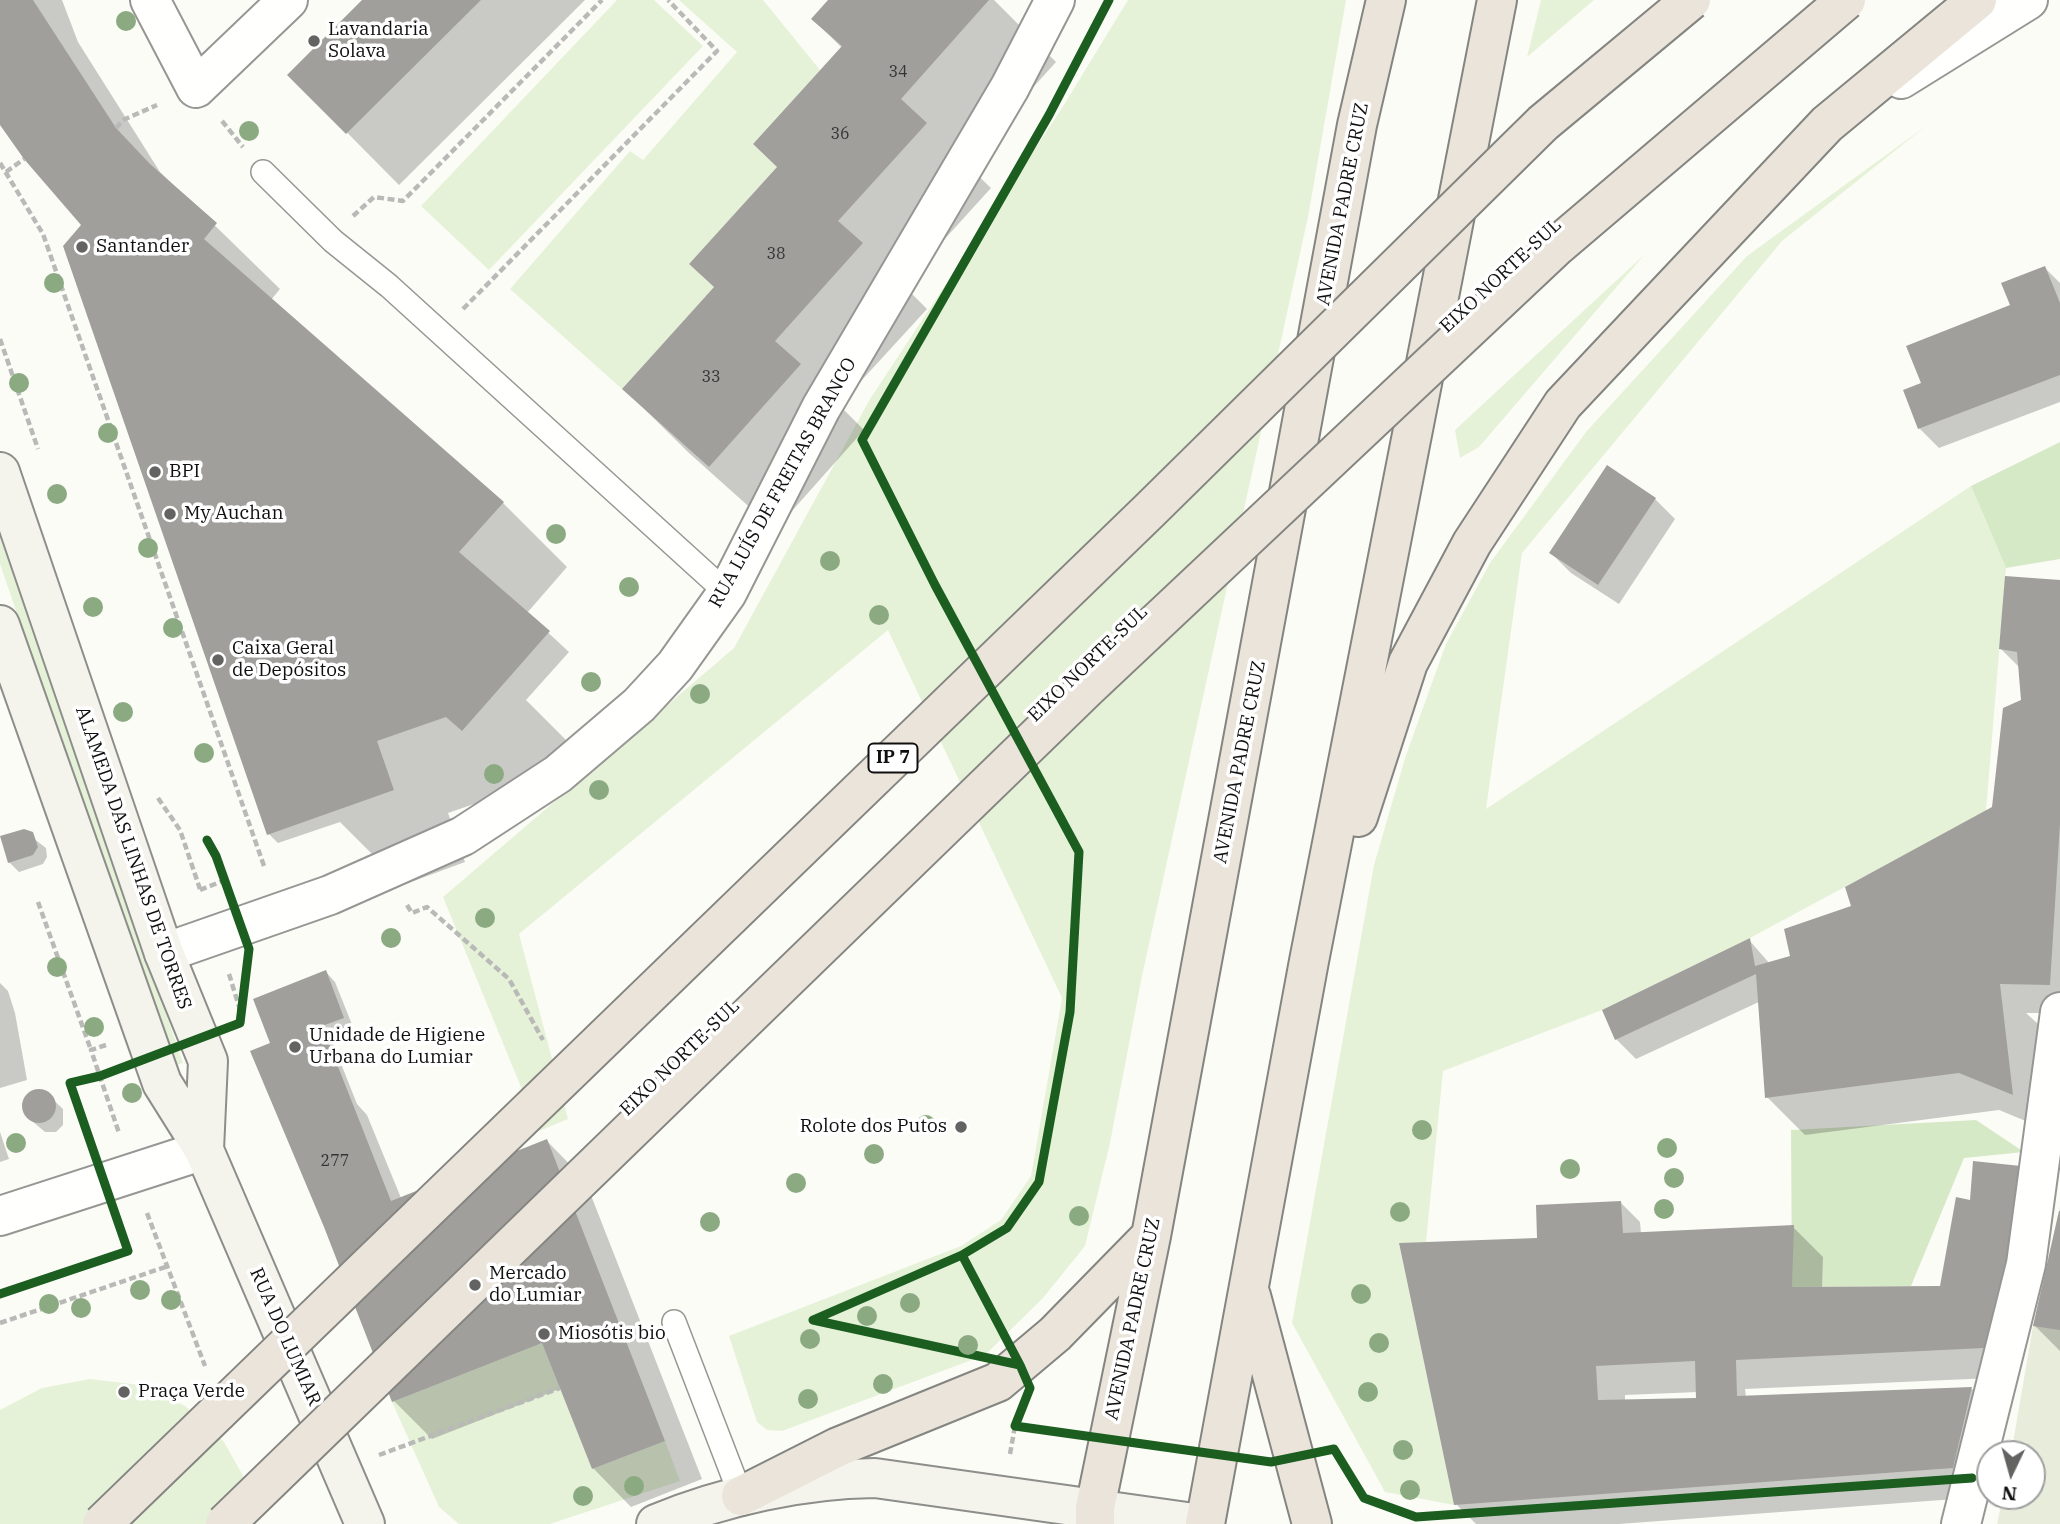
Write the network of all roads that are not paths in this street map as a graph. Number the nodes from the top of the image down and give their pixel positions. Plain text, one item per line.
1 (150, 0) edge
2 (288, 0) edge
3 (1055, 0) edge
4 (1387, 0) edge
5 (1497, 0) edge
6 (1691, 0) edge
7 (1846, 0) edge
8 (1977, 0) edge
9 (2028, 0) edge
10 (1827, 124) junction
11 (263, 172) road end
12 (0, 472) edge
13 (727, 593) junction
14 (0, 625) edge
15 (164, 953) junction
16 (1309, 961) junction
17 (2060, 1012) edge
18 (204, 1150) junction
19 (0, 1216) edge
20 (1151, 1236) junction
21 (1248, 1288) junction
22 (674, 1322) dead end
23 (741, 1496) junction
24 (1091, 1519) edge
25 (102, 1524) edge
26 (225, 1524) edge
27 (365, 1524) edge
28 (656, 1524) edge
29 (1203, 1524) edge
30 (1312, 1524) edge
31 (1961, 1524) edge

1 - 2 street
3 - 13 street, RUA LUÍS DE FREITAS BRANCO
4 - 20 highway, AVENIDA PADRE CRUZ
5 - 16 highway
6 - 25 highway, IP 7, bridge
7 - 26 highway, EIXO NORTE-SUL, bridge
8 - 10 highway
9 - 10 street
10 - 16 highway
11 - 13 lane
12 - 15 main road, ALAMEDA DAS LINHAS DE TORRES
13 - 15 street, RUA LUÍS DE FREITAS BRANCO
14 - 18 main road
15 - 18 main road, ALAMEDA DAS LINHAS DE TORRES
16 - 21 highway
17 - 31 street
18 - 19 street
18 - 27 main road, RUA DO LUMIAR
20 - 23 highway
20 - 24 highway, AVENIDA PADRE CRUZ
21 - 29 highway
21 - 30 highway
22 - 23 lane
23 - 24 main road
23 - 28 main road
24 - 29 main road

